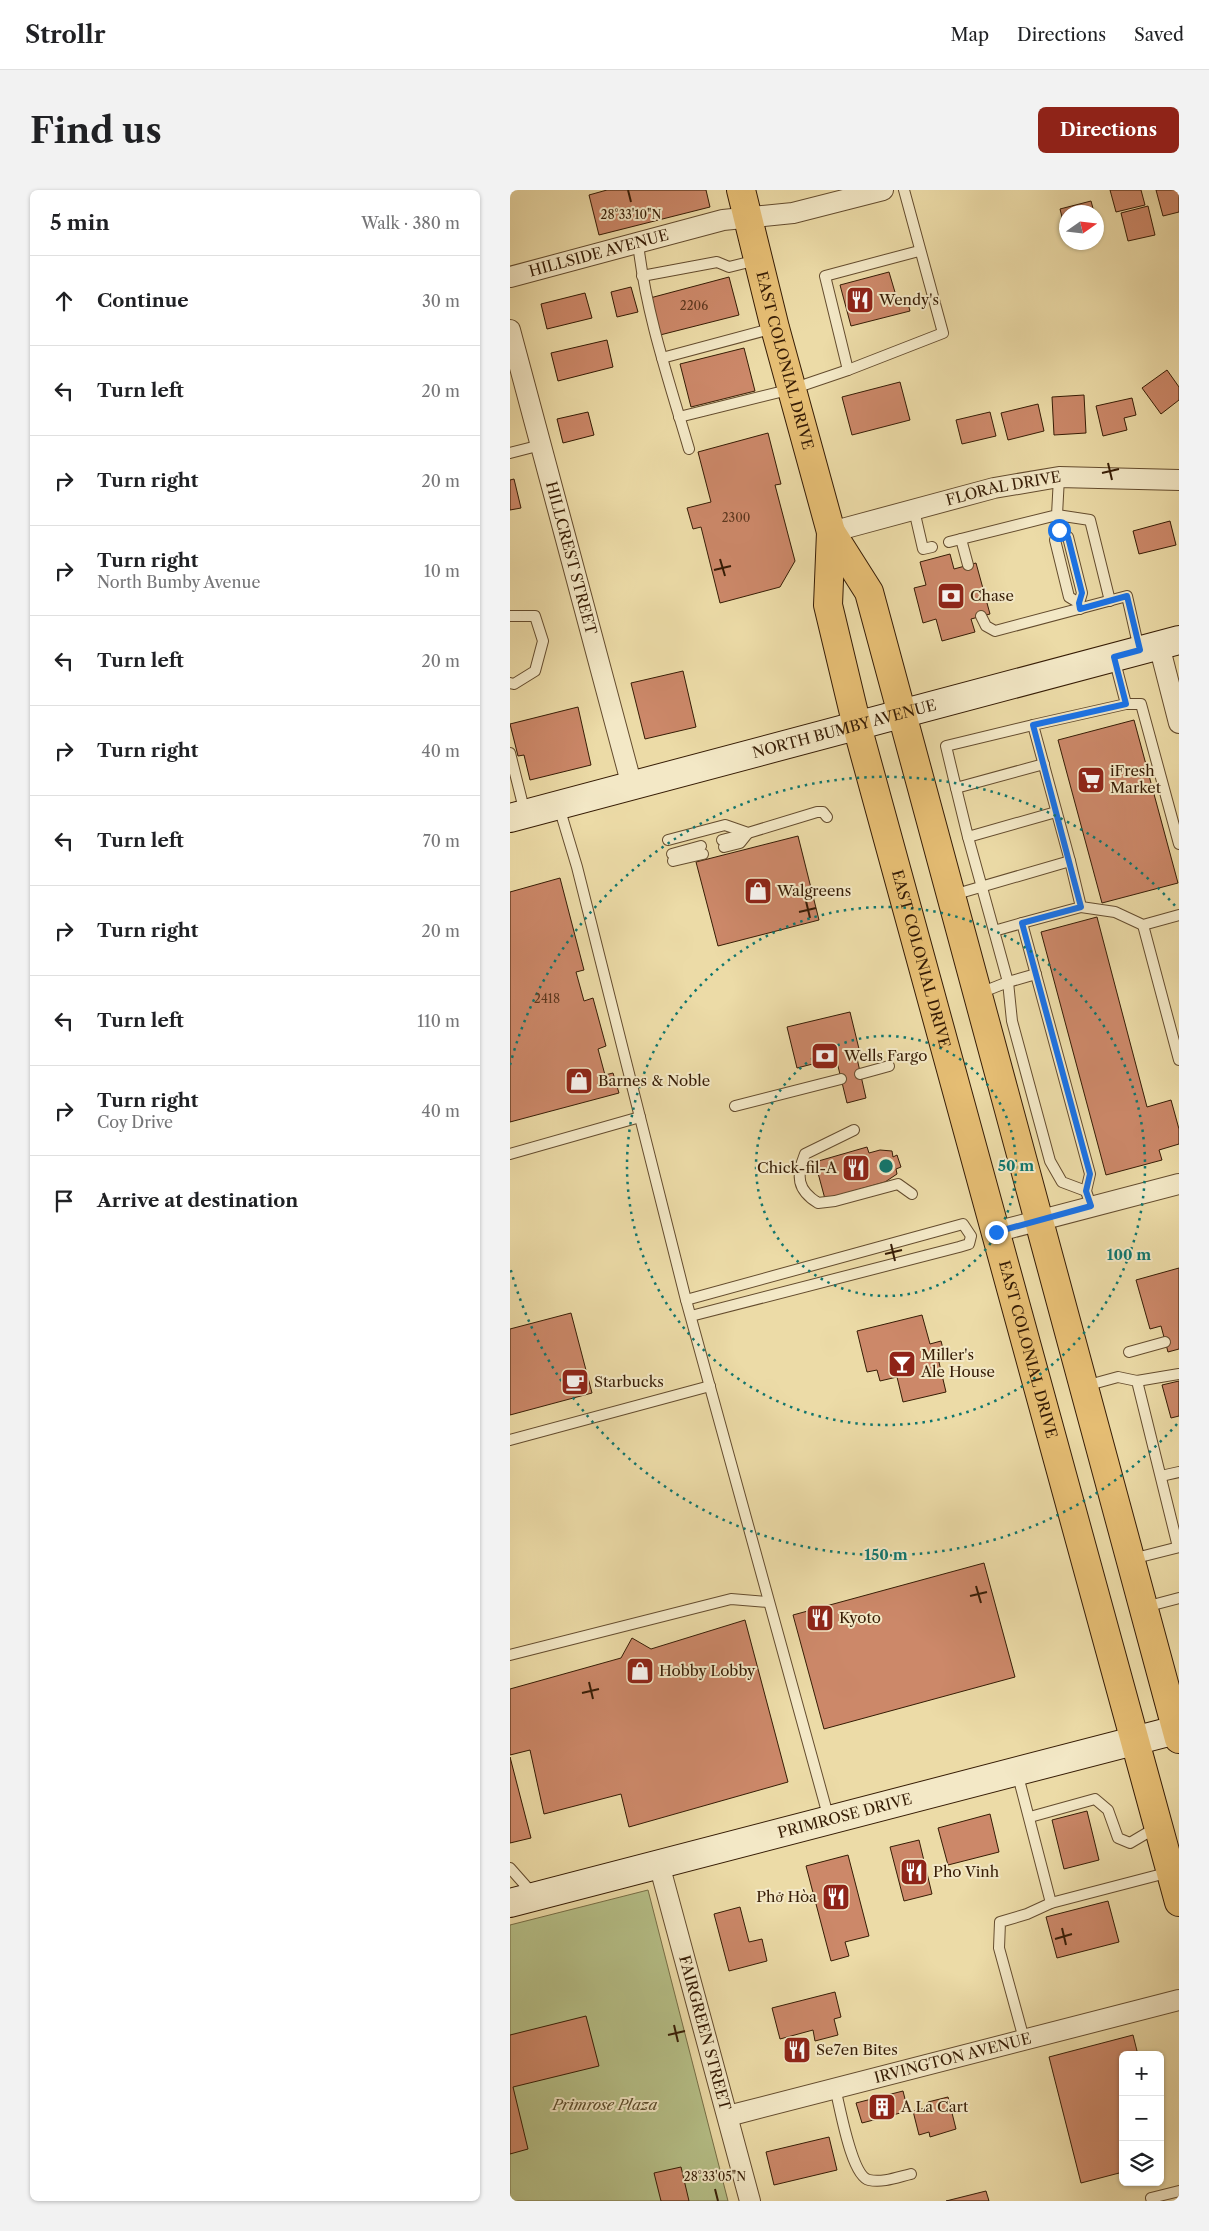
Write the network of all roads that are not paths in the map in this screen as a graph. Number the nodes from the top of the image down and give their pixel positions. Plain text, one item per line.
1 (741, 190) edge
2 (883, 190) edge
3 (904, 190) edge
4 (748, 218) junction
5 (638, 243) junction
6 (920, 251) junction
7 (758, 259) junction
8 (642, 276) junction
9 (510, 277) edge
10 (776, 328) junction
11 (510, 330) edge
12 (662, 358) junction
13 (848, 370) junction
14 (792, 389) junction
15 (679, 417) junction
16 (541, 446) junction
17 (689, 449) dead end
18 (510, 453) edge
19 (1059, 477) junction
20 (1178, 478) edge
21 (914, 510) junction
22 (1057, 515) junction
23 (831, 532) junction
24 (962, 539) junction
25 (949, 542) dead end
26 (932, 547) dead end
27 (968, 565) dead end
28 (1110, 601) junction
29 (1080, 606) junction
30 (510, 616) edge
31 (981, 616) dead end
32 (1148, 648) edge
33 (510, 682) edge
34 (1126, 704) junction
35 (903, 713) junction
36 (1179, 723) edge
37 (1033, 725) junction
38 (857, 726) junction
39 (510, 753) edge
40 (1044, 764) junction
41 (632, 786) junction
42 (956, 788) junction
43 (559, 806) junction
44 (1056, 812) junction
45 (518, 816) edge
46 (827, 817) dead end
47 (748, 833) junction
48 (968, 837) junction
49 (668, 840) dead end
50 (723, 844) dead end
51 (1179, 844) edge
52 (702, 850) dead end
53 (672, 858) dead end
54 (1070, 861) junction
55 (982, 886) junction
56 (952, 895) junction
57 (1081, 907) junction
58 (1179, 915) edge
59 (1022, 923) junction
60 (1143, 925) junction
61 (994, 931) junction
62 (1036, 974) junction
63 (1008, 982) junction
64 (979, 993) junction
65 (1179, 1060) edge
66 (889, 1066) dead end
67 (860, 1074) dead end
68 (841, 1079) dead end
69 (735, 1106) dead end
70 (640, 1117) junction
71 (854, 1130) dead end
72 (510, 1154) edge
73 (1179, 1184) edge
74 (912, 1194) dead end
75 (1088, 1199) junction
76 (1040, 1220) junction
77 (983, 1234) junction
78 (686, 1300) junction
79 (691, 1316) junction
80 (1166, 1342) dead end
81 (1129, 1352) dead end
82 (1179, 1374) edge
83 (1137, 1381) junction
84 (710, 1386) junction
85 (1085, 1386) junction
86 (510, 1440) edge
87 (1179, 1472) edge
88 (1161, 1476) junction
89 (1178, 1547) edge
90 (1131, 1559) junction
91 (1179, 1598) edge
92 (768, 1602) junction
93 (1144, 1607) junction
94 (510, 1655) edge
95 (1178, 1732) edge
96 (1135, 1741) junction
97 (1017, 1772) junction
98 (1030, 1817) junction
99 (830, 1820) junction
100 (1158, 1826) junction
101 (659, 1864) junction
102 (510, 1868) edge
103 (1171, 1872) junction
104 (522, 1900) edge
105 (1179, 1902) edge
106 (1051, 1903) junction
107 (1179, 2000) edge
108 (1024, 2039) junction
109 (836, 2088) junction
110 (728, 2116) junction
111 (911, 2174) dead end
112 (1179, 2191) edge
113 (750, 2201) edge
114 (1152, 2201) edge

1 - 4 highway, EAST COLONIAL DRIVE
2 - 4 street, HILLSIDE AVENUE
3 - 6 lane
4 - 5 street, HILLSIDE AVENUE
4 - 7 highway, EAST COLONIAL DRIVE
5 - 8 lane
5 - 9 street, HILLSIDE AVENUE
6 - 13 lane
6 - 13 lane
7 - 8 lane
7 - 10 highway, EAST COLONIAL DRIVE
8 - 12 lane
10 - 12 lane
10 - 14 highway, EAST COLONIAL DRIVE
11 - 16 street, HILLCREST STREET
12 - 15 lane
13 - 14 lane
14 - 15 lane
14 - 23 highway, EAST COLONIAL DRIVE
15 - 17 lane
16 - 18 lane
16 - 41 street, HILLCREST STREET
19 - 20 street, FLORAL DRIVE
19 - 21 street, FLORAL DRIVE
19 - 22 lane
21 - 23 street, FLORAL DRIVE
21 - 26 lane
22 - 24 lane
22 - 28 lane
22 - 29 lane
23 - 35 highway, EAST COLONIAL DRIVE
23 - 38 highway, EAST COLONIAL DRIVE
24 - 25 lane
24 - 27 lane
28 - 29 lane
28 - 32 lane
29 - 31 lane
30 - 33 lane
32 - 34 lane
32 - 35 street, NORTH BUMBY AVENUE
32 - 36 street
34 - 37 lane
34 - 51 lane
35 - 38 street, NORTH BUMBY AVENUE
35 - 56 highway, EAST COLONIAL DRIVE
37 - 40 lane
37 - 42 lane
38 - 41 street, NORTH BUMBY AVENUE
38 - 77 highway, EAST COLONIAL DRIVE
39 - 45 lane
40 - 42 lane
40 - 44 lane
41 - 43 street, NORTH BUMBY AVENUE
42 - 48 lane
43 - 45 street, NORTH BUMBY AVENUE
43 - 70 lane
44 - 48 lane
44 - 54 lane
46 - 47 lane
47 - 49 lane
47 - 50 lane
48 - 55 lane
52 - 53 lane
54 - 55 lane
54 - 57 lane
55 - 56 lane
55 - 61 lane
56 - 64 highway, EAST COLONIAL DRIVE
57 - 59 lane
57 - 60 lane
58 - 60 lane
59 - 61 lane
59 - 62 lane
60 - 65 lane
61 - 63 lane
62 - 63 lane
62 - 75 lane
63 - 64 lane
63 - 75 lane
64 - 76 highway, EAST COLONIAL DRIVE
66 - 67 lane
68 - 69 lane
70 - 72 lane
70 - 78 lane
71 - 74 lane
73 - 75 street
75 - 76 street
76 - 77 street
76 - 85 highway, EAST COLONIAL DRIVE
77 - 78 lane
77 - 79 lane
77 - 96 highway, EAST COLONIAL DRIVE
78 - 79 lane
79 - 84 lane
80 - 81 lane
82 - 83 lane
83 - 85 lane
83 - 88 lane
84 - 86 lane
84 - 92 lane
85 - 90 highway, EAST COLONIAL DRIVE
87 - 88 lane
88 - 89 lane
89 - 90 lane
90 - 93 highway, EAST COLONIAL DRIVE
91 - 93 lane
92 - 94 lane
92 - 99 lane
93 - 95 highway, EAST COLONIAL DRIVE
95 - 96 street, PRIMROSE DRIVE
96 - 97 street, PRIMROSE DRIVE
96 - 100 highway, EAST COLONIAL DRIVE
97 - 98 lane
97 - 99 street, PRIMROSE DRIVE
98 - 100 lane
98 - 106 lane
99 - 101 street, PRIMROSE DRIVE
100 - 103 highway, EAST COLONIAL DRIVE
101 - 104 street, PRIMROSE DRIVE
101 - 110 street, FAIRGREEN STREET
102 - 104 lane
103 - 105 highway, EAST COLONIAL DRIVE
103 - 106 lane
106 - 108 lane
107 - 108 street, IRVINGTON AVENUE
108 - 109 street, IRVINGTON AVENUE
109 - 110 street, IRVINGTON AVENUE
109 - 111 lane
110 - 113 street, FAIRGREEN STREET
112 - 114 lane

